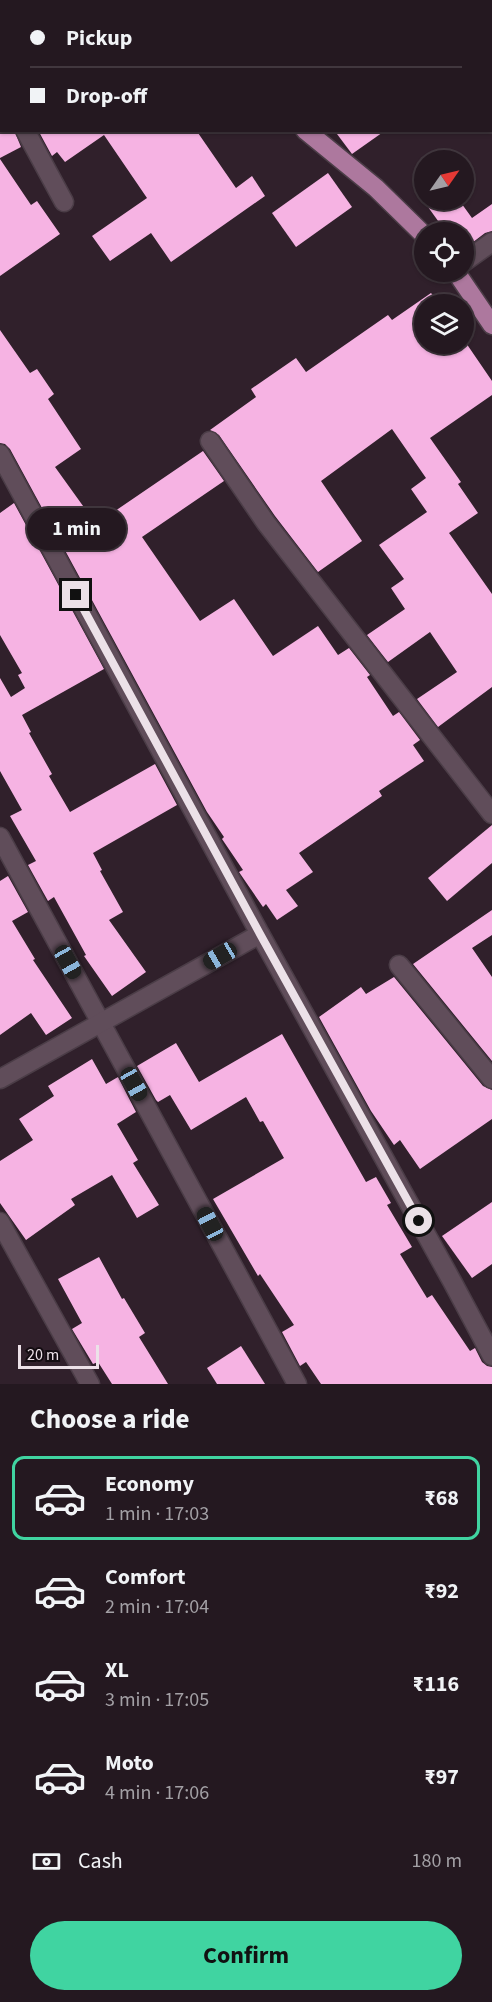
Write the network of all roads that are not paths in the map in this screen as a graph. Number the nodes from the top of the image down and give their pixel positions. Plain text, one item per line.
1 (26, 132) edge
2 (307, 132) edge
3 (64, 202) dead end
4 (414, 225) edge
5 (492, 242) edge
6 (474, 255) edge
7 (463, 282) edge
8 (492, 325) edge
9 (210, 441) dead end
10 (0, 454) edge
11 (492, 814) edge
12 (0, 837) edge
13 (260, 934) junction
14 (399, 965) dead end
15 (102, 1024) junction
16 (492, 1079) edge
17 (0, 1080) edge
18 (0, 1222) edge
19 (492, 1356) edge
20 (90, 1384) edge
21 (297, 1384) edge

1 - 3 street
2 - 4 main road
5 - 6 street
7 - 8 main road
9 - 11 street
10 - 13 street
12 - 15 street
13 - 15 street
13 - 19 street
14 - 16 street
15 - 17 street
15 - 21 street
18 - 20 street

